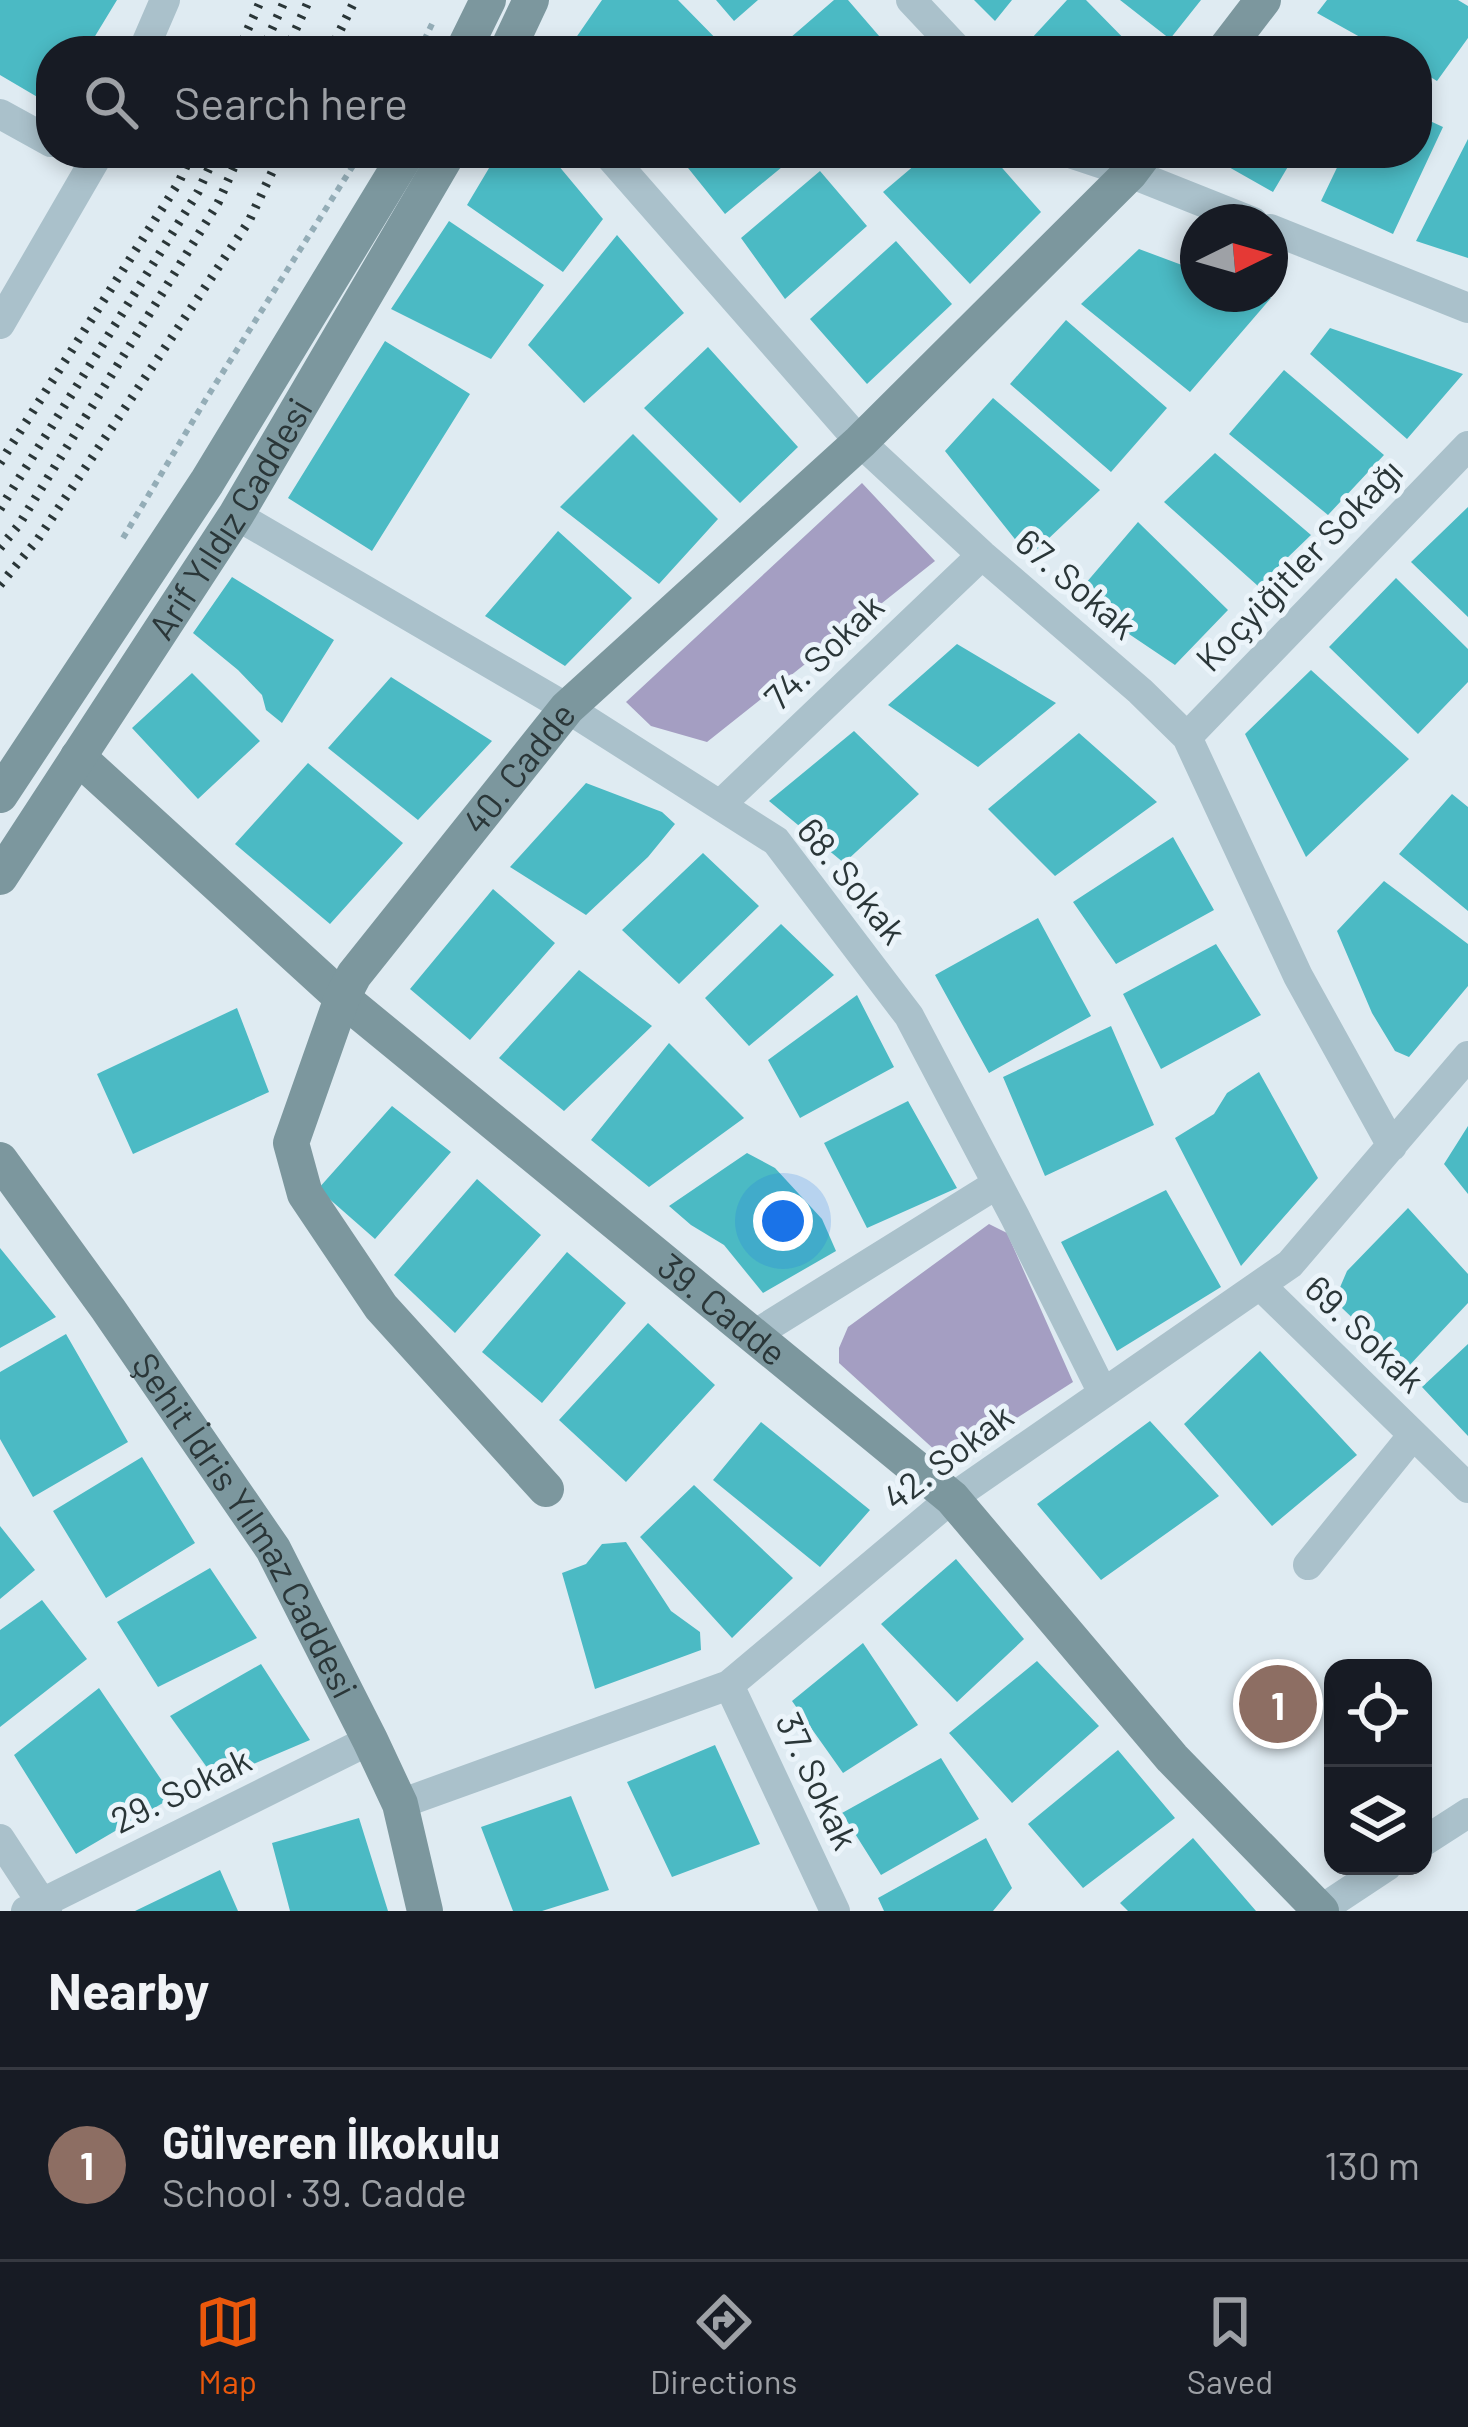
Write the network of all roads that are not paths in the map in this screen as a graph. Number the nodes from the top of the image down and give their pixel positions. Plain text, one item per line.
1 (165, 0) edge
2 (488, 0) edge
3 (532, 0) edge
4 (911, 0) edge
5 (1263, 0) edge
6 (149, 36) edge
7 (471, 36) edge
8 (517, 36) edge
9 (945, 36) edge
10 (1235, 36) edge
11 (0, 114) edge
12 (36, 134) edge
13 (81, 168) edge
14 (398, 168) edge
15 (439, 168) edge
16 (620, 168) edge
17 (1132, 168) edge
18 (1147, 168) edge
19 (1217, 204) edge
20 (1288, 236) edge
21 (1468, 308) edge
22 (0, 324) edge
23 (860, 442) junction
24 (1468, 446) edge
25 (236, 514) junction
26 (982, 555) junction
27 (567, 708) junction
28 (1187, 737) junction
29 (78, 757) junction
30 (0, 795) edge
31 (720, 805) junction
32 (0, 877) edge
33 (342, 998) junction
34 (1468, 1056) edge
35 (1392, 1145) junction
36 (2, 1164) edge
37 (998, 1184) junction
38 (1260, 1285) junction
39 (754, 1335) junction
40 (1103, 1393) junction
41 (1413, 1436) junction
42 (1468, 1488) edge
43 (546, 1489) dead end
44 (952, 1498) junction
45 (1308, 1565) dead end
46 (728, 1685) junction
47 (370, 1740) junction
48 (400, 1804) junction
49 (1468, 1813) edge
50 (1432, 1836) edge
51 (0, 1839) edge
52 (1374, 1875) edge
53 (38, 1908) edge
54 (425, 1911) edge
55 (835, 1911) edge
56 (1320, 1911) edge

1 - 6 street
2 - 7 street
3 - 8 street
4 - 9 street
5 - 10 street
11 - 12 street
13 - 22 street
14 - 30 street, Arif Yıldız Caddesi
15 - 25 street, Arif Yıldız Caddesi
16 - 23 street, 67. Sokak
17 - 23 street, 40. Cadde
18 - 19 street
20 - 21 street
23 - 26 street, 67. Sokak
23 - 27 street, 40. Cadde
24 - 28 street, Koçyiğitler Sokağı
25 - 27 street, 68. Sokak
25 - 29 street, Arif Yıldız Caddesi
26 - 28 street, 67. Sokak
26 - 31 street, 74. Sokak
27 - 31 street, 68. Sokak
27 - 33 street, 40. Cadde
28 - 35 street, 67. Sokak
29 - 32 street, Arif Yıldız Caddesi
29 - 33 street, 39. Cadde
31 - 37 street, 68. Sokak
33 - 39 street, 39. Cadde
33 - 43 street, 40. Cadde
34 - 35 street, 42. Sokak
35 - 38 street, 42. Sokak
36 - 47 street, Şehit İdris Yılmaz Caddesi
37 - 39 street
37 - 40 street, 68. Sokak
38 - 40 street, 42. Sokak
38 - 41 street, 69. Sokak
39 - 44 street, 39. Cadde
40 - 44 street, 42. Sokak
41 - 42 street, 69. Sokak
41 - 45 street
44 - 46 street, 42. Sokak
44 - 56 street, 39. Cadde
46 - 48 street, 42. Sokak
46 - 55 street, 37. Sokak
47 - 48 street, Şehit İdris Yılmaz Caddesi
47 - 53 street, 29. Sokak
48 - 54 street, Şehit İdris Yılmaz Caddesi
49 - 50 street
51 - 53 street
52 - 56 street

